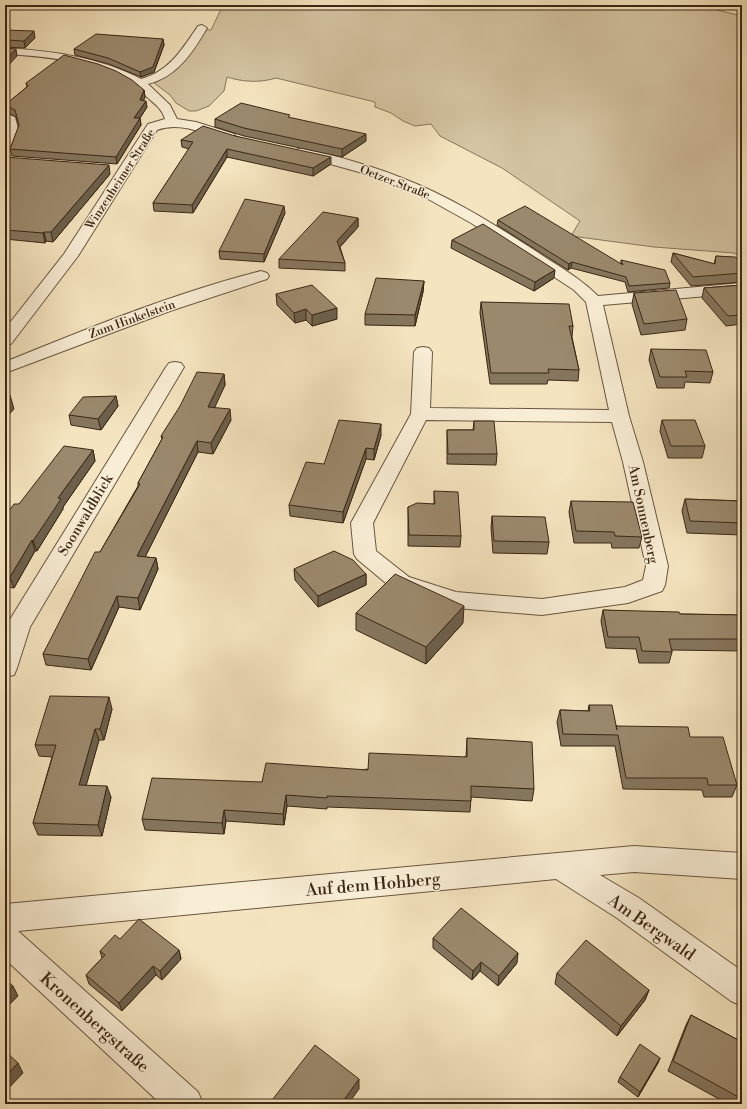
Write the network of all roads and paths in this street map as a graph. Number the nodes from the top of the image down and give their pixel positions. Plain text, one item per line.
1 (202, 28) dead end
2 (5, 51) edge
3 (139, 83) junction
4 (5, 117) edge
5 (170, 121) junction
6 (244, 140) edge
7 (292, 150) edge
8 (8, 158) edge
9 (110, 169) dead end
10 (125, 170) junction
11 (262, 276) dead end
12 (742, 288) edge
13 (594, 301) junction
14 (8, 332) edge
15 (423, 352) dead end
16 (175, 367) dead end
17 (5, 368) edge
18 (420, 414) junction
19 (620, 416) junction
20 (5, 668) edge
21 (560, 866) junction
22 (742, 866) edge
23 (5, 918) edge
24 (5, 939) edge
25 (742, 990) edge
26 (186, 1104) edge

1 - 3 street
2 - 3 street, Winzenheimer Straße
3 - 5 street, Winzenheimer Straße
4 - 8 street
5 - 6 street
5 - 10 street, Winzenheimer Straße
7 - 13 street, Oetzer Straße
9 - 10 street
10 - 14 street, Winzenheimer Straße
11 - 17 street, Zum Hinkelstein
12 - 13 street
13 - 19 street, Am Sonnenberg
15 - 18 street, Am Sonnenberg
16 - 20 street, Soonwaldblick
18 - 19 street
18 - 19 street, Am Sonnenberg
21 - 22 street, Auf dem Hohberg
21 - 23 street, Auf dem Hohberg
21 - 25 street, Am Bergwald
24 - 26 street, Kronenbergstraße

